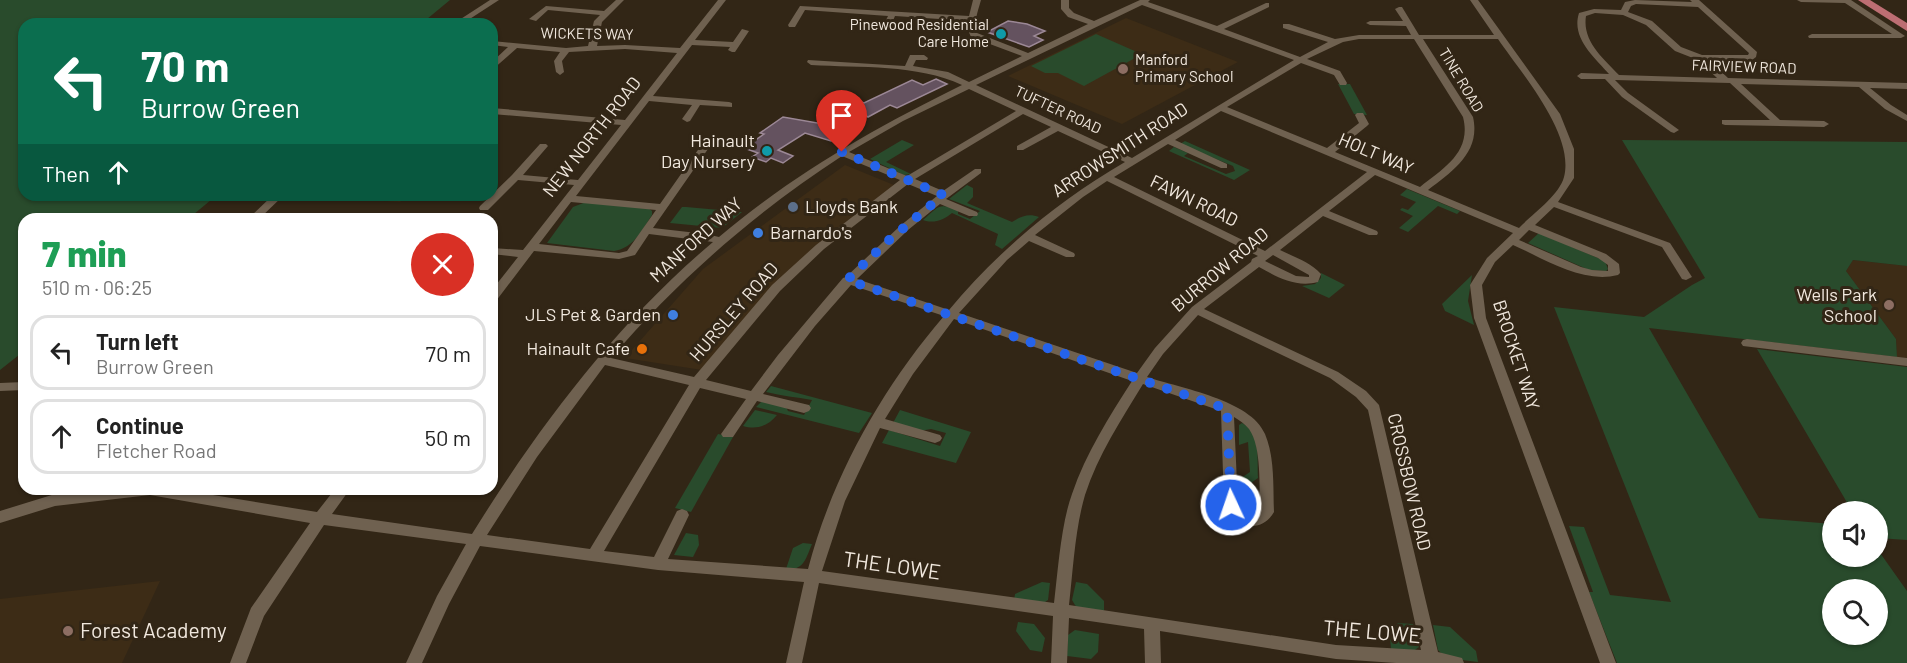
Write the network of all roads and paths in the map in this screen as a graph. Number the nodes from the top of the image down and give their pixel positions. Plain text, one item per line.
1 (495, 0) edge
2 (620, 0) edge
3 (722, 0) edge
4 (977, 0) edge
5 (1065, 0) edge
6 (1474, 0) edge
7 (1801, 0) edge
8 (1863, 0) edge
9 (1144, 1) edge
10 (1696, 3) edge
11 (1265, 7) dead end
12 (1399, 9) dead end
13 (606, 13) junction
14 (893, 13) junction
15 (1624, 13) junction
16 (973, 15) dead end
17 (466, 18) edge
18 (533, 19) dead end
19 (1295, 21) dead end
20 (1095, 24) junction
21 (1408, 24) junction
22 (792, 25) dead end
23 (1286, 26) junction
24 (1218, 29) junction
25 (885, 30) dead end
26 (745, 31) dead end
27 (1276, 32) dead end
28 (1375, 33) dead end
29 (1905, 34) edge
30 (1417, 36) junction
31 (1812, 36) dead end
32 (1501, 37) junction
33 (689, 42) junction
34 (1335, 42) junction
35 (498, 44) edge
36 (515, 45) junction
37 (592, 49) junction
38 (566, 50) junction
39 (682, 51) junction
40 (1029, 56) junction
41 (924, 58) dead end
42 (1701, 58) junction
43 (1300, 59) junction
44 (498, 61) edge
45 (811, 62) dead end
46 (908, 69) junction
47 (560, 72) dead end
48 (1581, 76) dead end
49 (1612, 77) junction
50 (1729, 80) junction
51 (1343, 84) dead end
52 (1861, 84) junction
53 (970, 85) junction
54 (1907, 86) edge
55 (646, 98) junction
56 (698, 102) junction
57 (729, 105) dead end
58 (1220, 107) junction
59 (1023, 110) junction
60 (1888, 111) junction
61 (498, 112) edge
62 (1875, 113) dead end
63 (1360, 115) dead end
64 (1907, 118) edge
65 (687, 119) dead end
66 (1725, 122) dead end
67 (1777, 122) junction
68 (628, 123) junction
69 (1824, 124) dead end
70 (1058, 127) junction
71 (1674, 130) dead end
72 (1167, 140) junction
73 (543, 146) dead end
74 (1020, 148) dead end
75 (703, 149) dead end
76 (842, 152) junction
77 (1329, 152) junction
78 (1133, 162) junction
79 (1224, 166) dead end
80 (978, 171) dead end
81 (1374, 171) junction
82 (516, 177) junction
83 (1107, 177) junction
84 (907, 180) junction
85 (581, 183) junction
86 (1421, 190) junction
87 (498, 194) edge
88 (940, 197) junction
89 (569, 199) junction
90 (272, 201) edge
91 (491, 201) edge
92 (1552, 203) junction
93 (663, 207) junction
94 (484, 208) dead end
95 (1322, 212) junction
96 (260, 213) edge
97 (972, 214) dead end
98 (648, 231) junction
99 (1519, 232) junction
100 (1373, 233) dead end
101 (1027, 236) junction
102 (720, 241) junction
103 (498, 251) edge
104 (529, 251) junction
105 (1070, 255) dead end
106 (1264, 256) junction
107 (1686, 277) dead end
108 (847, 280) junction
109 (498, 290) edge
110 (1196, 310) junction
111 (949, 314) junction
112 (1747, 342) dead end
113 (603, 360) junction
114 (1907, 362) edge
115 (1140, 378) junction
116 (698, 381) junction
117 (18, 386) edge
118 (0, 387) edge
119 (754, 395) junction
120 (804, 408) dead end
121 (1227, 409) junction
122 (877, 422) junction
123 (728, 434) dead end
124 (934, 438) dead end
125 (102, 495) edge
126 (179, 495) edge
127 (338, 495) edge
128 (682, 515) dead end
129 (0, 517) edge
130 (320, 519) junction
131 (476, 540) junction
132 (594, 555) junction
133 (658, 564) junction
134 (813, 576) junction
135 (1061, 611) junction
136 (1152, 623) junction
137 (1337, 657) edge
138 (1431, 658) junction
139 (238, 663) edge
140 (414, 663) edge
141 (794, 663) edge
142 (1059, 663) edge
143 (1153, 663) edge
144 (1456, 663) edge
145 (1608, 663) edge

1 - 17 street
2 - 13 street
3 - 33 street, NEW NORTH ROAD
4 - 16 street
5 - 20 street
6 - 32 street, BROCKET WAY
7 - 29 street
8 - 29 main road
9 - 20 street, MANFORD WAY
9 - 24 street
10 - 15 street
10 - 42 street
11 - 24 street
12 - 21 street, TINE ROAD
13 - 18 street
13 - 37 street
14 - 22 street
14 - 25 street
14 - 40 street
15 - 42 street
15 - 49 street
19 - 23 street
20 - 40 street, MANFORD WAY
21 - 28 street
21 - 30 street, TINE ROAD
23 - 27 street
23 - 34 street
24 - 43 street
26 - 33 street
29 - 31 street
30 - 32 street, ARROWSMITH ROAD
30 - 34 street, ARROWSMITH ROAD
30 - 86 street, TINE ROAD
32 - 92 street, BROCKET WAY
33 - 39 street, NEW NORTH ROAD
34 - 43 street, ARROWSMITH ROAD
35 - 36 street, WICKETS WAY
36 - 38 street, WICKETS WAY
36 - 44 street
37 - 38 street, WICKETS WAY
37 - 39 street, WICKETS WAY
38 - 47 street
39 - 55 street, NEW NORTH ROAD
40 - 53 street, MANFORD WAY
41 - 46 street
42 - 50 street
43 - 51 street
43 - 58 street, ARROWSMITH ROAD
45 - 46 street, TUFTER ROAD
46 - 53 street, TUFTER ROAD
48 - 49 street, FAIRVIEW ROAD
49 - 50 street, FAIRVIEW ROAD
49 - 71 street
50 - 52 street, FAIRVIEW ROAD
50 - 67 street
52 - 54 street, FAIRVIEW ROAD
52 - 60 street
53 - 59 street, TUFTER ROAD
53 - 76 street, MANFORD WAY
55 - 56 street
55 - 68 street, NEW NORTH ROAD
56 - 57 street
56 - 65 street
58 - 72 street, ARROWSMITH ROAD
58 - 77 street, HOLT WAY
59 - 70 street, TUFTER ROAD
59 - 84 street, HURSLEY ROAD
60 - 62 street
60 - 64 street
61 - 68 street
63 - 77 street
66 - 67 street
67 - 69 street
68 - 85 street, NEW NORTH ROAD
70 - 74 street
70 - 78 street, TUFTER ROAD
72 - 78 street, ARROWSMITH ROAD
72 - 79 street
73 - 82 street
75 - 93 street
76 - 84 street
76 - 102 street, MANFORD WAY
77 - 81 street, HOLT WAY
78 - 83 street, ARROWSMITH ROAD
80 - 88 street
81 - 86 street, HOLT WAY
81 - 95 street, BURROW ROAD
82 - 85 street
82 - 87 street
83 - 101 street, ARROWSMITH ROAD
83 - 106 street, FAWN ROAD
84 - 88 street
84 - 116 street, HURSLEY ROAD
85 - 89 street, NEW NORTH ROAD
86 - 99 street, HOLT WAY
88 - 97 street
88 - 108 street
89 - 93 street
89 - 104 street, NEW NORTH ROAD
90 - 96 street
91 - 94 street
92 - 99 street, BROCKET WAY
92 - 107 street
93 - 98 street
95 - 100 street
95 - 106 street, BURROW ROAD
98 - 102 street
98 - 104 street
99 - 99 street
99 - 145 street, BROCKET WAY
101 - 105 street
101 - 111 street, ARROWSMITH ROAD
102 - 113 street, MANFORD WAY
103 - 104 street
104 - 109 street, NEW NORTH ROAD
106 - 110 street, BURROW ROAD
108 - 111 street
108 - 119 street
110 - 115 street, BURROW ROAD
110 - 138 street, CROSSBOW ROAD
111 - 115 street
111 - 122 street, ARROWSMITH ROAD
112 - 114 street
113 - 116 street
113 - 131 street, MANFORD WAY
115 - 121 street
115 - 135 street, BURROW ROAD
116 - 119 street
116 - 132 street, HURSLEY ROAD
117 - 118 street
119 - 120 street
119 - 123 street
121 - 121 street
122 - 124 street
122 - 134 street, ARROWSMITH ROAD
125 - 129 street, THE LOWE
126 - 130 street, THE LOWE
127 - 130 street
128 - 133 street
130 - 131 street, THE LOWE
130 - 139 street
131 - 132 street, THE LOWE
131 - 140 street, MANFORD WAY
132 - 133 street, THE LOWE
133 - 134 street, THE LOWE
134 - 135 street, THE LOWE
134 - 141 street, ARROWSMITH ROAD
135 - 136 street, THE LOWE
135 - 142 street, BURROW ROAD
136 - 137 street, THE LOWE
136 - 143 street
137 - 138 street, THE LOWE
138 - 144 street, THE LOWE

